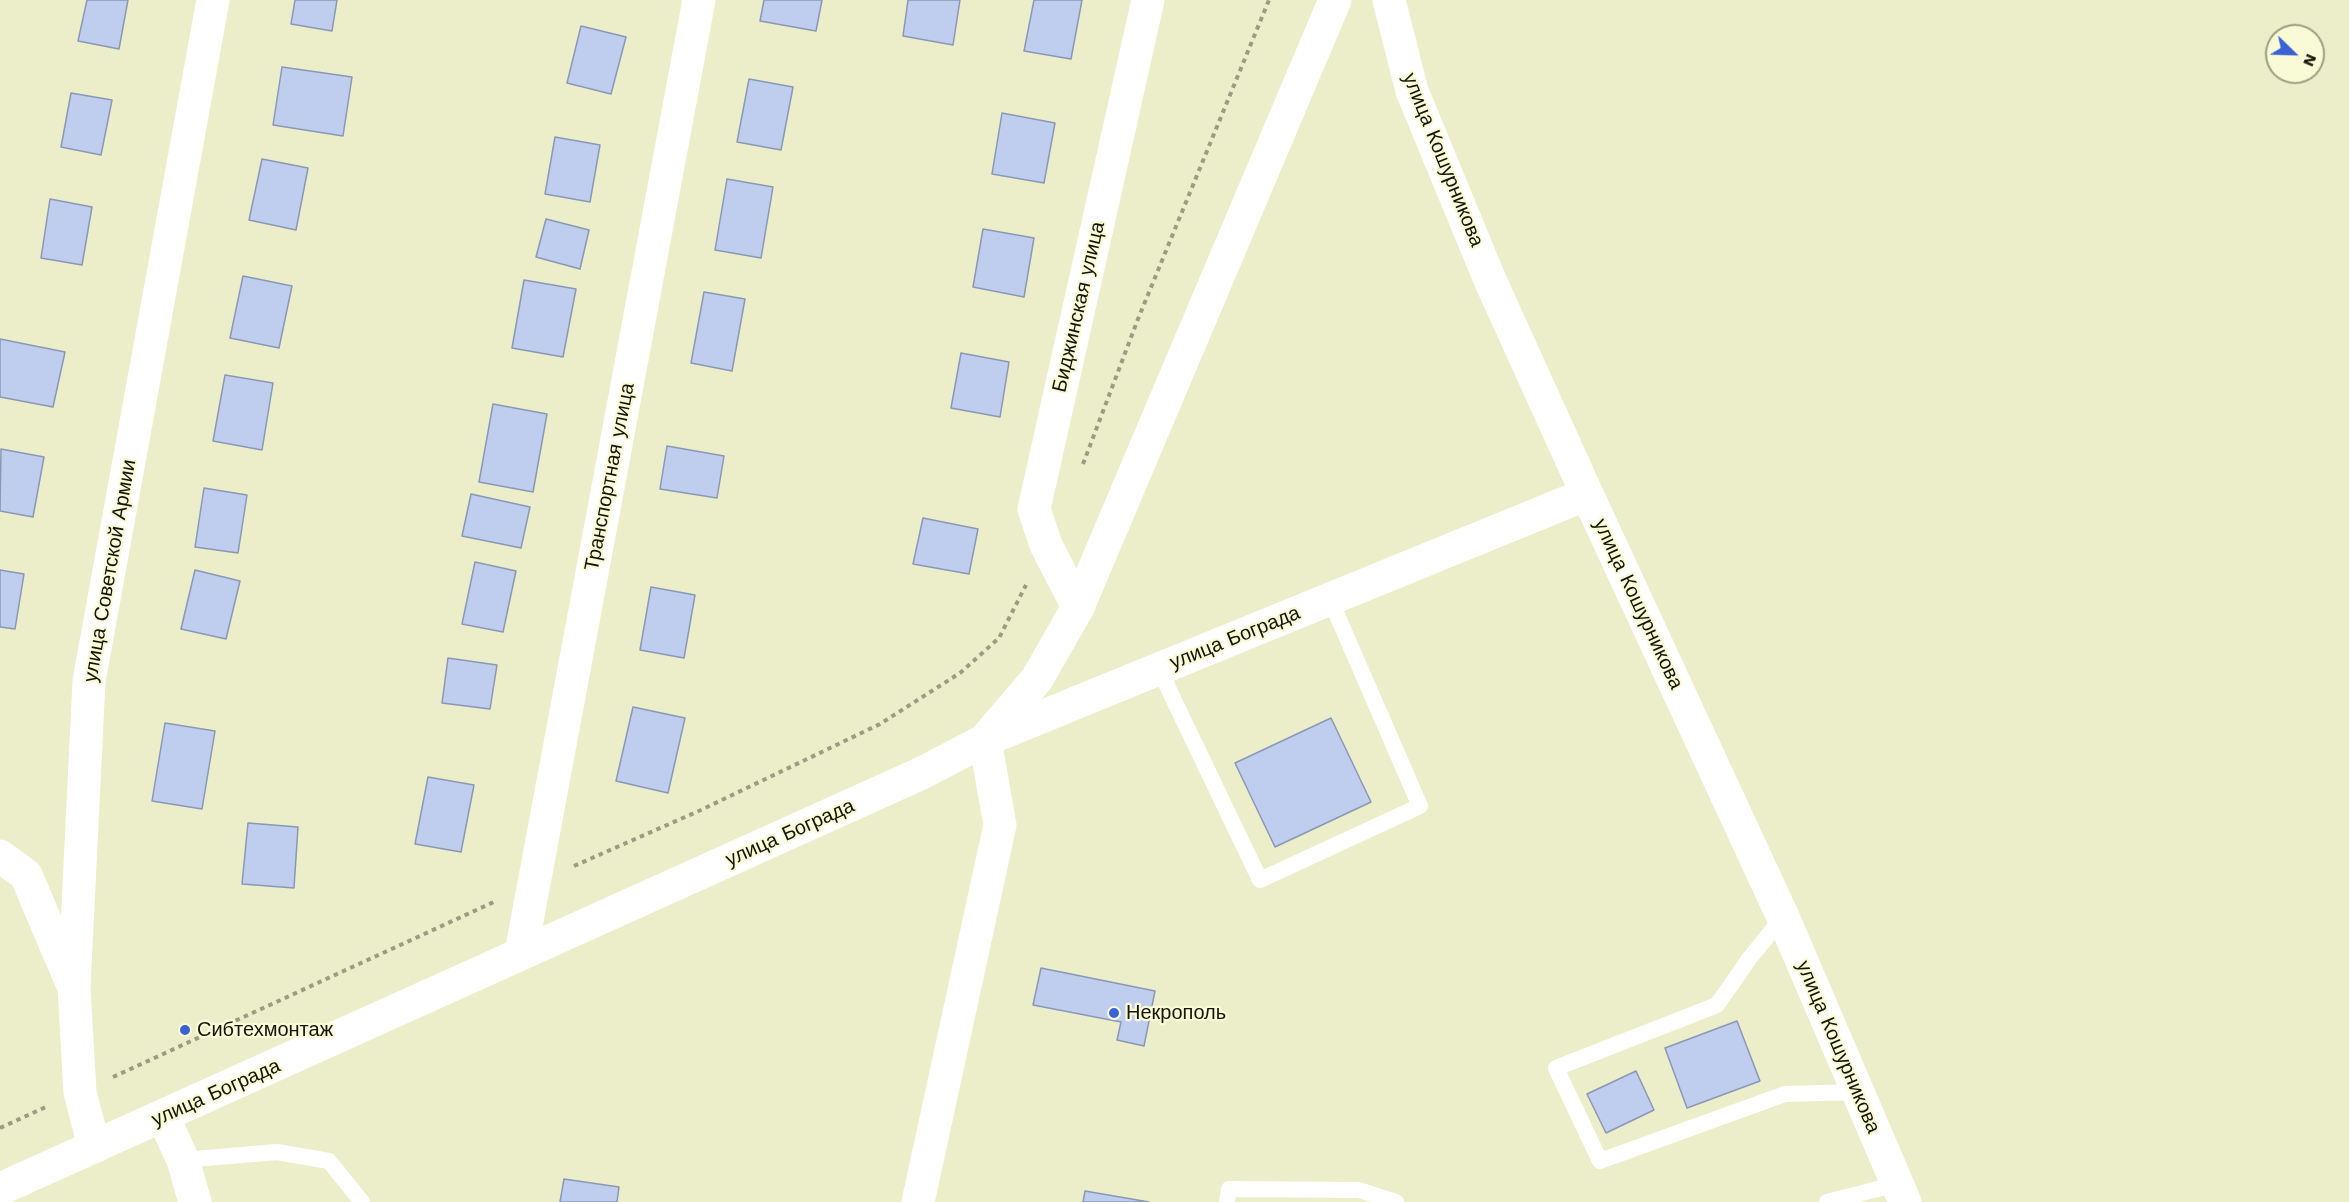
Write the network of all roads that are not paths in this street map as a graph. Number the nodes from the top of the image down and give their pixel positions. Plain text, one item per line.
1 (213, 0) edge
2 (699, 0) edge
3 (1148, 0) edge
4 (1389, 0) edge
5 (1327, 3) edge
6 (1587, 494) junction
7 (1330, 599) junction
8 (1078, 607) junction
9 (1159, 669) junction
10 (985, 740) junction
11 (0, 856) edge
12 (1783, 917) junction
13 (521, 953) junction
14 (74, 988) junction
15 (1857, 1092) junction
16 (163, 1117) junction
17 (94, 1147) junction
18 (183, 1160) junction
19 (0, 1189) edge
20 (1901, 1193) edge
21 (195, 1202) edge
22 (362, 1202) edge
23 (918, 1202) edge
24 (1227, 1202) edge
25 (1396, 1202) edge
26 (1827, 1202) edge

1 - 14 main road, улица Советской Армии
2 - 13 main road, Транспортная улица
3 - 8 main road, Биджинская улица
4 - 6 main road, улица Кошурникова
5 - 8 main road
6 - 7 main road, улица Бограда
6 - 12 main road, улица Кошурникова
7 - 9 main road, улица Бограда
7 - 9 lane
8 - 10 main road
9 - 10 main road, улица Бограда
10 - 13 main road, улица Бограда
10 - 23 main road
11 - 14 main road
12 - 15 main road, улица Кошурникова
12 - 15 lane
13 - 16 main road, улица Бограда
14 - 17 main road, улица Советской Армии
15 - 20 main road, улица Кошурникова
16 - 17 main road, улица Бограда
16 - 18 main road
17 - 19 main road, улица Бограда
18 - 21 main road
18 - 22 lane
20 - 26 lane
24 - 25 lane

